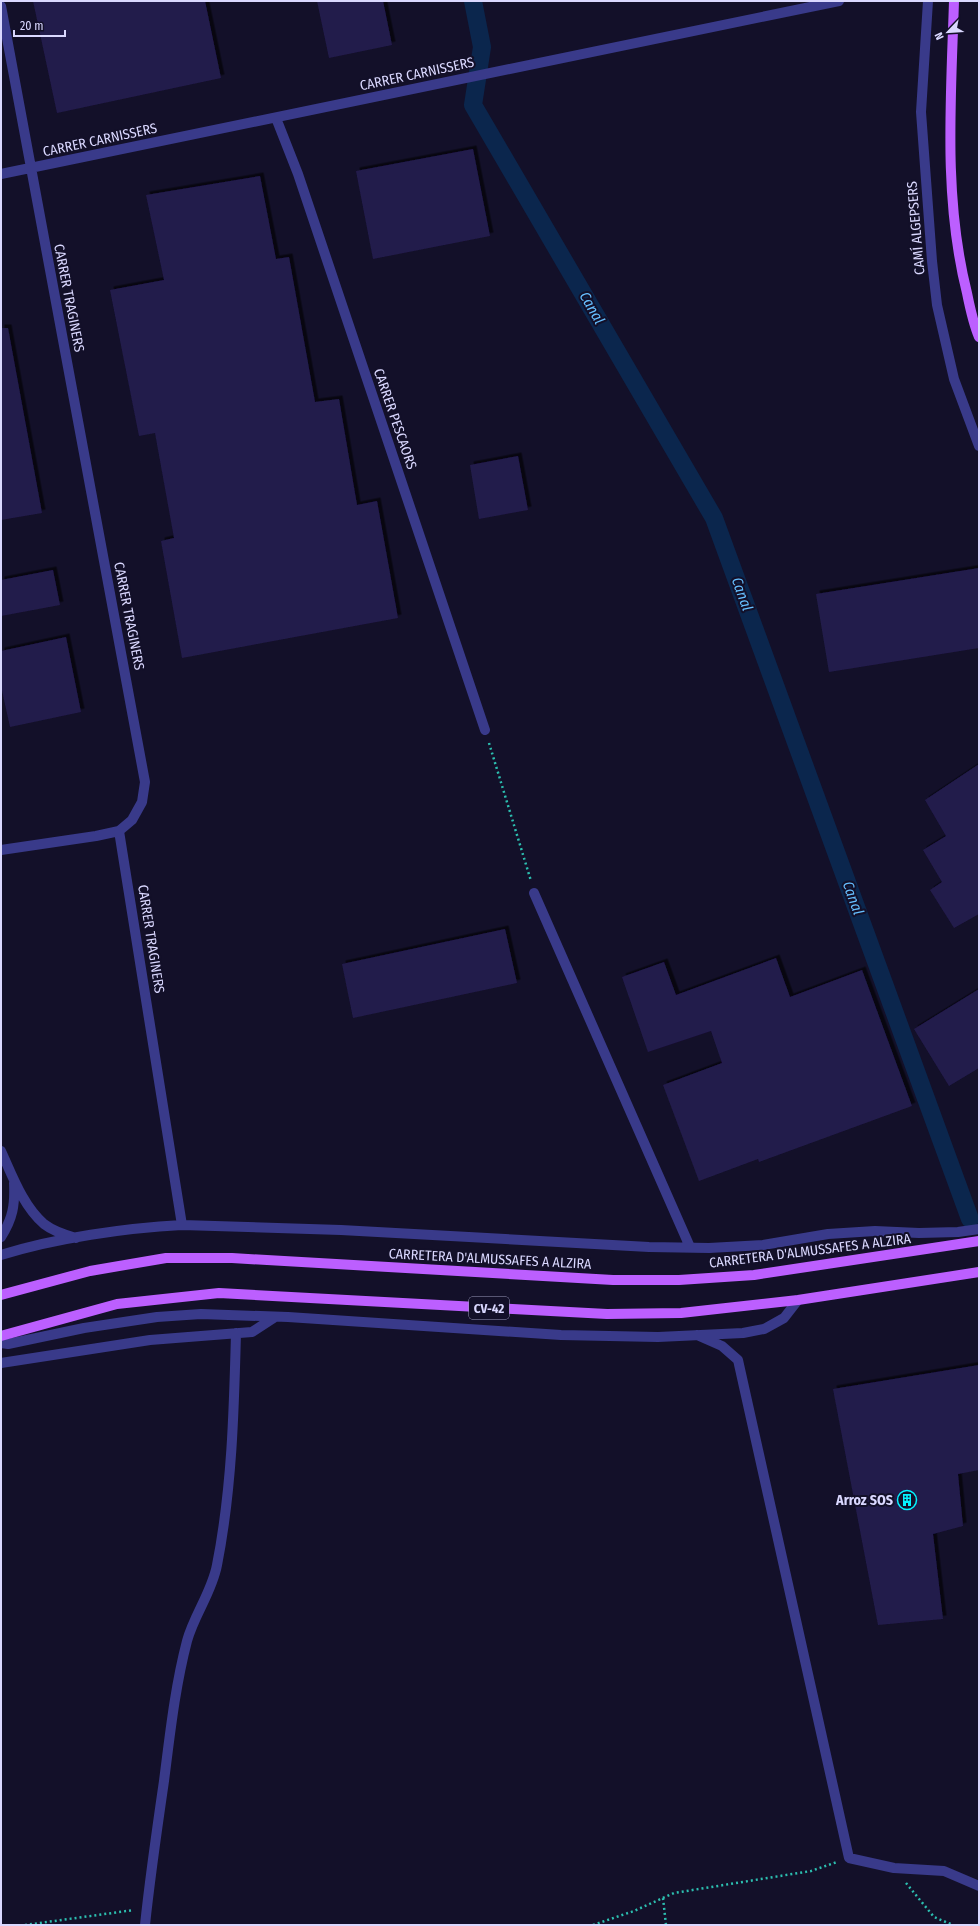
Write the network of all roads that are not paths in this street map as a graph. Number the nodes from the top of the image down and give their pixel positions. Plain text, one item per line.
1 (839, 1) edge
2 (928, 1) edge
3 (954, 1) edge
4 (1, 6) edge
5 (276, 118) junction
6 (31, 168) junction
7 (1, 174) edge
8 (979, 337) edge
9 (979, 446) edge
10 (485, 730) road end
11 (119, 830) junction
12 (1, 850) edge
13 (534, 893) road end
14 (1, 1151) edge
15 (14, 1181) junction
16 (182, 1225) junction
17 (979, 1229) edge
18 (1, 1237) edge
19 (76, 1238) junction
20 (979, 1242) edge
21 (690, 1247) junction
22 (1, 1255) edge
23 (979, 1272) edge
24 (1, 1295) edge
25 (798, 1300) junction
26 (275, 1317) junction
27 (236, 1333) junction
28 (695, 1334) junction
29 (1, 1336) edge
30 (1, 1343) edge
31 (1, 1363) edge
32 (979, 1886) edge
33 (145, 1925) edge

1 - 5 street, CARRER CARNISSERS
2 - 9 street, CAMÍ ALGEPSERS
3 - 8 main road
4 - 6 street, CARRER TRAGINERS
5 - 6 street, CARRER CARNISSERS
5 - 10 street, CARRER PESCAORS
6 - 7 street, CARRER CARNISSERS
6 - 11 street, CARRER TRAGINERS
11 - 12 street
11 - 16 street, CARRER TRAGINERS
13 - 21 street
14 - 15 street
15 - 18 street
15 - 19 street
16 - 19 street, CARRETERA D'ALMUSSAFES A ALZIRA
16 - 21 street, CARRETERA D'ALMUSSAFES A ALZIRA
17 - 21 street, CARRETERA D'ALMUSSAFES A ALZIRA
19 - 22 street, CARRETERA D'ALMUSSAFES A ALZIRA
20 - 24 main road, CARRETERA D'ALMUSSAFES A ALZIRA
23 - 25 main road, CV-42
25 - 28 street
25 - 29 main road, CV-42
26 - 27 street
26 - 28 street
26 - 30 street
27 - 31 street
27 - 33 street
28 - 32 street

